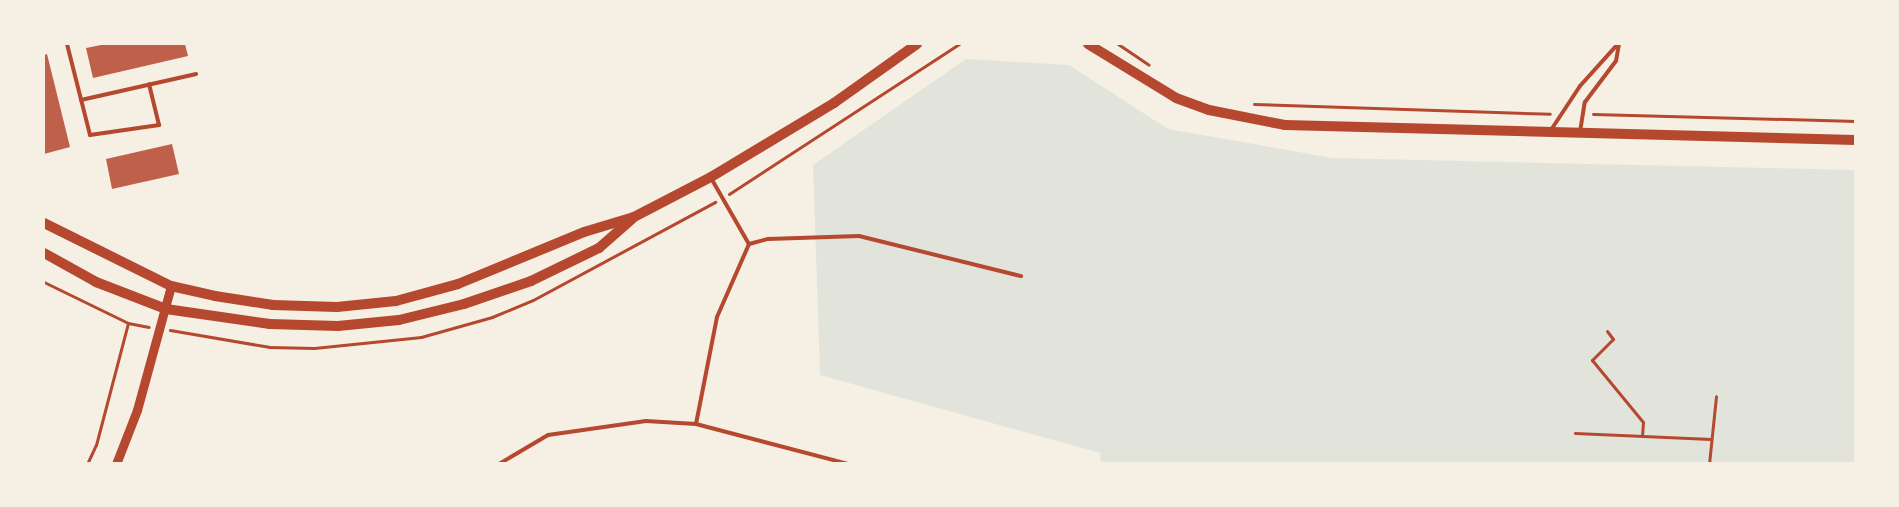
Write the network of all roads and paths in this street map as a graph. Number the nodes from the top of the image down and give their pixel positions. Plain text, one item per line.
1 (67, 44) edge
2 (917, 44) edge
3 (1088, 44) edge
4 (1118, 44) edge
5 (1618, 44) edge
6 (1152, 67) dead end
7 (195, 74) dead end
8 (149, 84) junction
9 (81, 100) junction
10 (1250, 104) dead end
11 (1581, 113) junction
12 (1563, 114) junction
13 (1856, 121) edge
14 (1550, 132) junction
15 (1580, 133) junction
16 (1856, 140) edge
17 (711, 177) junction
18 (634, 218) junction
19 (44, 223) edge
20 (749, 244) junction
21 (44, 253) edge
22 (1021, 276) dead end
23 (171, 286) junction
24 (166, 309) junction
25 (128, 323) dead end
26 (1606, 331) dead end
27 (1716, 396) dead end
28 (696, 424) junction
29 (1575, 433) dead end
30 (1642, 436) junction
31 (1712, 439) junction
32 (87, 464) edge
33 (116, 464) edge
34 (499, 464) edge
35 (849, 464) edge
36 (1709, 464) edge

1 - 9 lane
2 - 17 main road
3 - 14 main road
4 - 6 path
5 - 11 lane
5 - 12 lane
7 - 8 lane
8 - 9 lane
8 - 9 lane
10 - 12 path
11 - 13 path
11 - 15 lane
12 - 14 lane
14 - 15 main road
15 - 16 main road
17 - 18 main road
17 - 20 lane
18 - 23 main road
18 - 24 main road
19 - 23 main road
20 - 22 lane
20 - 28 lane
21 - 24 main road
23 - 24 street
24 - 33 street
25 - 32 path
26 - 30 path
27 - 31 path
28 - 34 lane
28 - 35 lane
29 - 30 path
30 - 31 path
31 - 36 path

